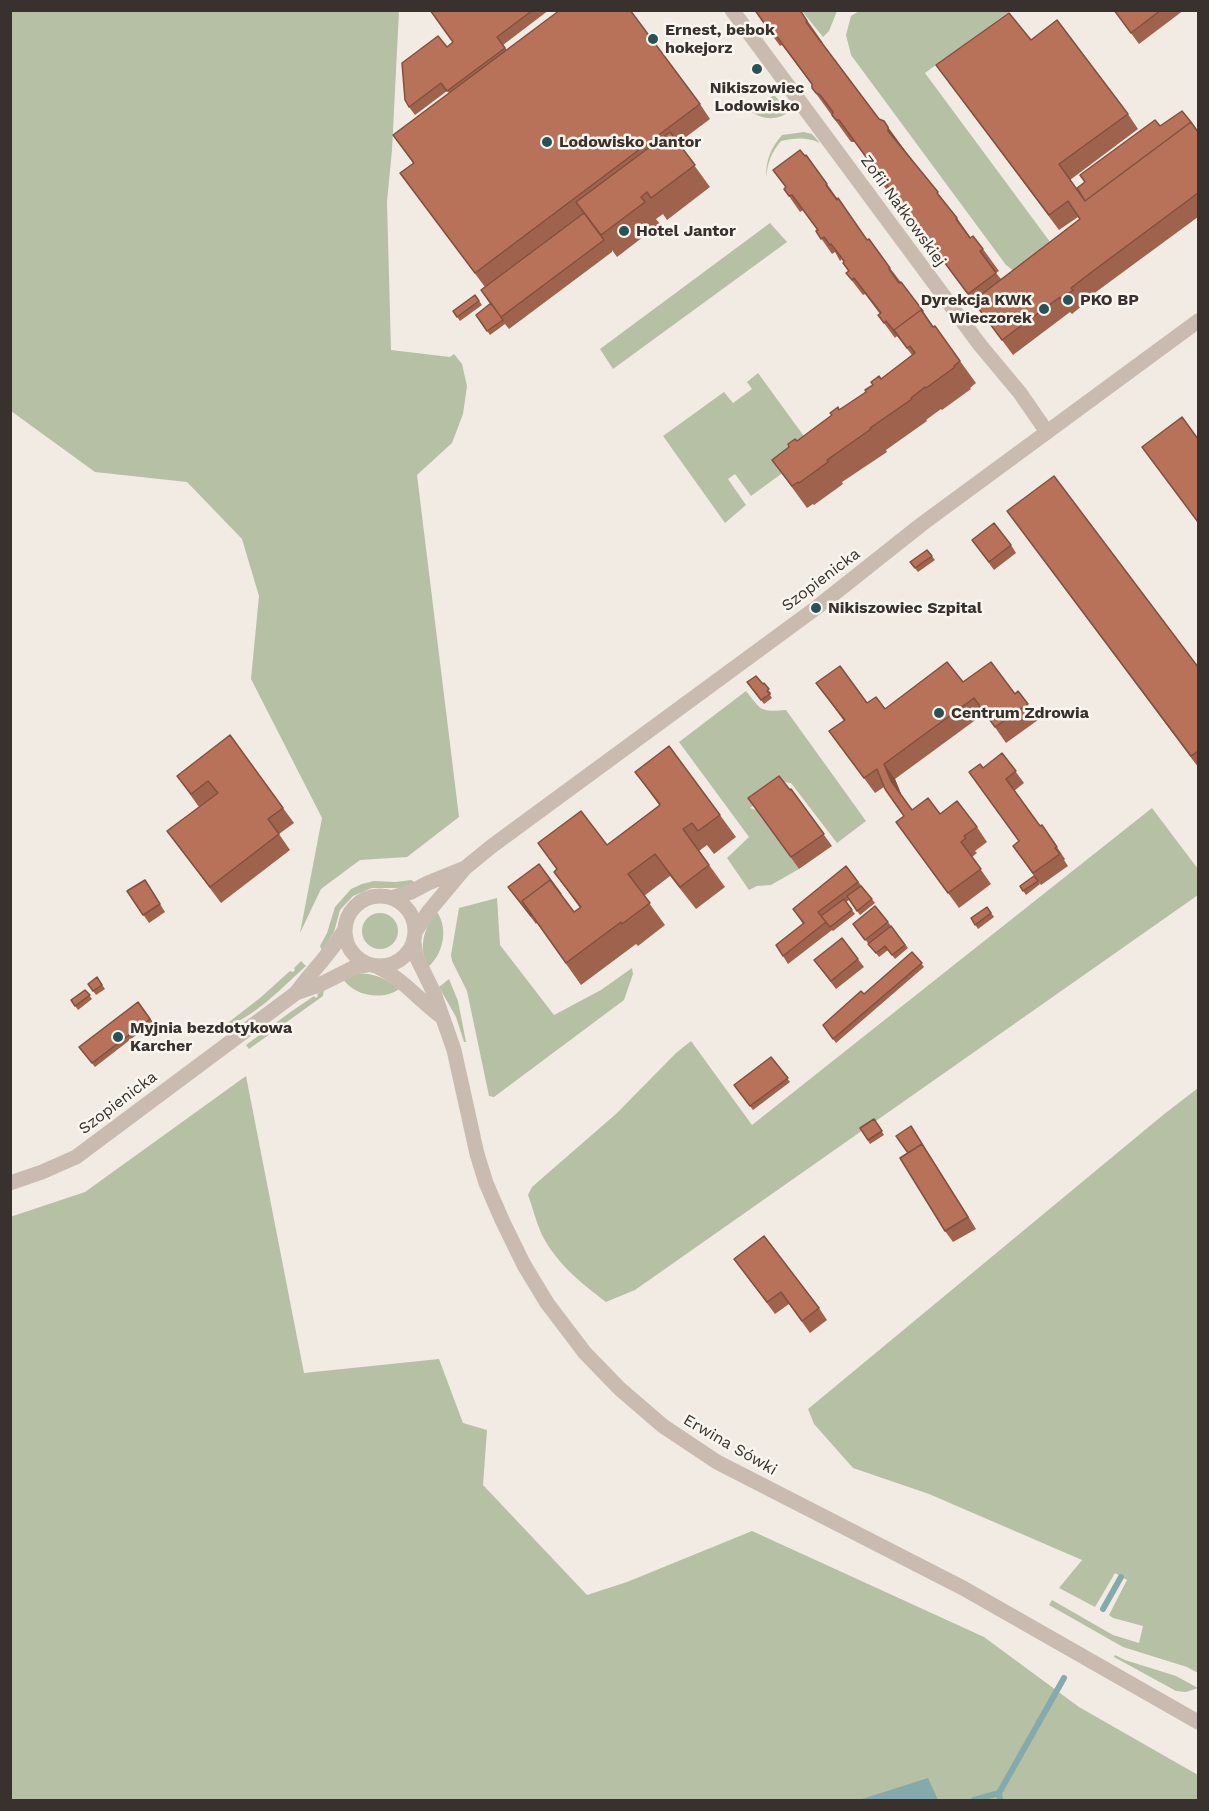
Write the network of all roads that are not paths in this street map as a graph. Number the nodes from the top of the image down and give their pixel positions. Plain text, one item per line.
1 (732, 10) edge
2 (1198, 321) edge
3 (1047, 432) junction
4 (465, 868) junction
5 (391, 898) junction
6 (345, 929) junction
7 (414, 937) junction
8 (373, 966) junction
9 (296, 993) junction
10 (442, 1017) junction
11 (10, 1183) edge
12 (1197, 1718) edge

1 - 3 street, Zofii Nałkowskiej
2 - 3 street, Szopienicka
3 - 4 street, Szopienicka
4 - 5 street, Szopienicka
4 - 7 street, Szopienicka
5 - 6 street
5 - 7 street
6 - 8 street
6 - 9 street, Szopienicka
7 - 8 street
7 - 10 street, Erwina Sówki
8 - 9 street, Szopienicka
8 - 10 street
9 - 11 street, Szopienicka
10 - 12 street, Erwina Sówki

